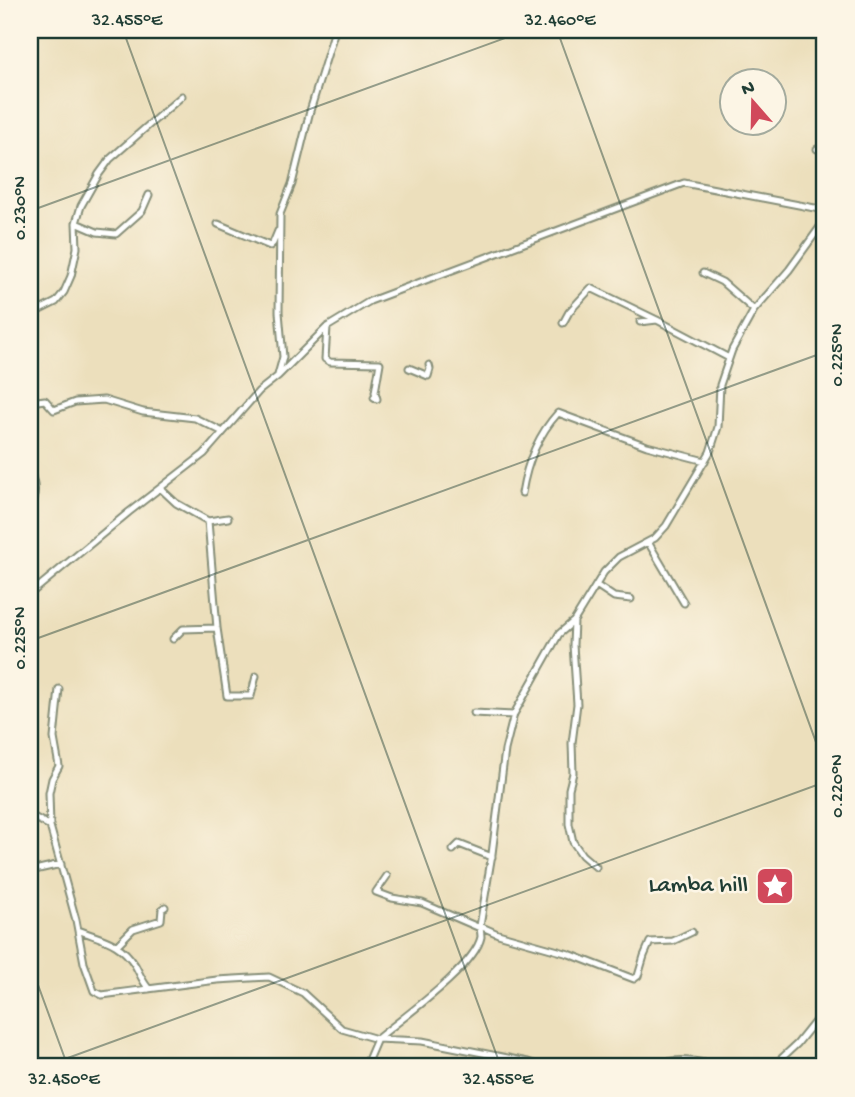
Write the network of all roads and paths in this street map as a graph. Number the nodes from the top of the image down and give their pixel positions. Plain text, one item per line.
1 (335, 30) edge
2 (182, 96) dead end
3 (825, 148) edge
4 (817, 149) dead end
5 (149, 195) dead end
6 (825, 210) edge
7 (280, 214) junction
8 (825, 220) edge
9 (76, 223) junction
10 (218, 224) dead end
11 (703, 273) dead end
12 (754, 310) junction
13 (30, 315) edge
14 (657, 320) junction
15 (640, 322) dead end
16 (563, 323) dead end
17 (327, 327) junction
18 (729, 358) junction
19 (429, 365) dead end
20 (409, 368) dead end
21 (278, 376) junction
22 (374, 397) dead end
23 (30, 402) edge
24 (223, 432) junction
25 (705, 461) junction
26 (30, 471) edge
27 (160, 488) junction
28 (522, 493) dead end
29 (30, 506) edge
30 (228, 518) dead end
31 (208, 521) junction
32 (648, 542) junction
33 (596, 585) junction
34 (30, 594) edge
35 (631, 598) dead end
36 (684, 603) dead end
37 (574, 621) junction
38 (217, 628) junction
39 (173, 639) dead end
40 (256, 676) dead end
41 (59, 688) dead end
42 (474, 713) dead end
43 (513, 715) junction
44 (30, 815) edge
45 (50, 826) junction
46 (453, 850) dead end
47 (492, 857) junction
48 (61, 864) junction
49 (596, 867) dead end
50 (30, 871) edge
51 (387, 876) dead end
52 (165, 907) dead end
53 (480, 927) junction
54 (78, 930) junction
55 (691, 932) dead end
56 (118, 944) junction
57 (149, 989) junction
58 (825, 1009) edge
59 (377, 1038) junction
60 (365, 1067) edge
61 (542, 1067) edge
62 (647, 1067) edge
63 (724, 1067) edge
64 (772, 1067) edge

1 - 7 street
2 - 9 street
3 - 4 street
5 - 9 street
6 - 17 street
7 - 10 street
7 - 21 street
8 - 12 street
9 - 13 street
11 - 12 street
12 - 18 street
14 - 15 street
14 - 16 street
14 - 18 street
17 - 21 street
17 - 22 street
18 - 25 street
19 - 20 street
21 - 24 street
23 - 24 street
24 - 27 street
25 - 28 street
25 - 32 street
26 - 29 street
27 - 31 street
27 - 34 street
30 - 31 street
31 - 38 street
32 - 33 street
32 - 36 street
33 - 35 street
33 - 37 street
37 - 43 street
37 - 49 street
38 - 39 street
38 - 40 street
41 - 45 street
42 - 43 street
43 - 47 street
44 - 45 street
45 - 48 street
46 - 47 street
47 - 53 street
48 - 50 street
48 - 54 street
51 - 53 street
52 - 56 street
53 - 55 street
53 - 59 street
54 - 56 street
54 - 57 street
56 - 57 street
57 - 59 street
58 - 64 street
59 - 60 street
59 - 61 street
62 - 63 street

